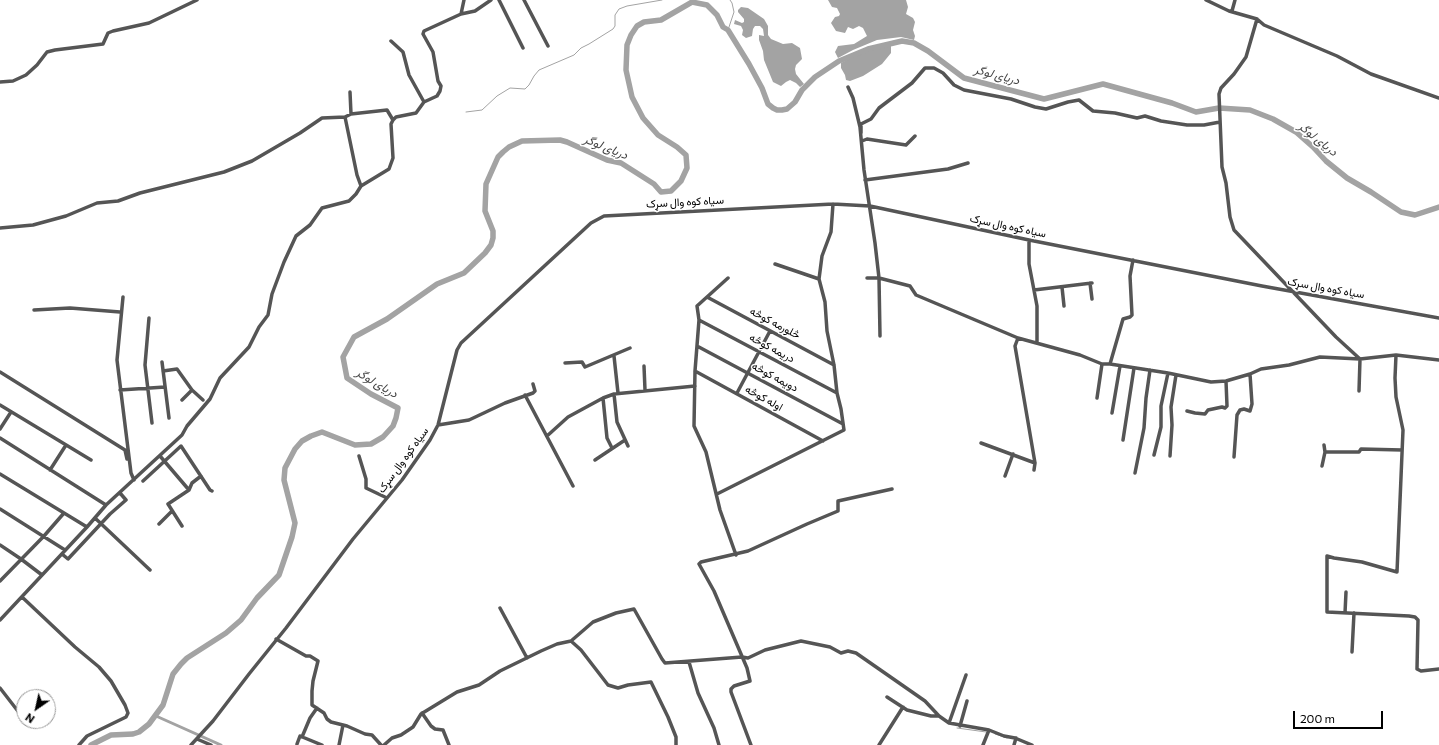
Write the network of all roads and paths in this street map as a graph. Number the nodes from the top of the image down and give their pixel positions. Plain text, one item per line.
1 (197, 0) edge
2 (464, 0) edge
3 (491, 0) edge
4 (499, 0) edge
5 (524, 0) edge
6 (1206, 0) edge
7 (1235, 0) edge
8 (1232, 11) junction
9 (461, 14) junction
10 (1257, 19) junction
11 (391, 42) dead end
12 (548, 46) dead end
13 (523, 48) dead end
14 (0, 82) edge
15 (848, 87) dead end
16 (350, 92) dead end
17 (1439, 98) edge
18 (424, 102) junction
19 (351, 114) junction
20 (345, 117) junction
21 (393, 120) junction
22 (1220, 122) junction
23 (861, 133) junction
24 (915, 136) dead end
25 (862, 141) junction
26 (968, 163) dead end
27 (865, 180) junction
28 (361, 186) junction
29 (833, 204) junction
30 (870, 206) junction
31 (0, 228) edge
32 (1029, 240) junction
33 (1133, 260) junction
34 (775, 264) dead end
35 (728, 278) dead end
36 (867, 278) dead end
37 (878, 278) junction
38 (819, 279) junction
39 (1062, 287) junction
40 (1034, 290) junction
41 (1292, 292) junction
42 (123, 297) dead end
43 (707, 297) junction
44 (1092, 299) dead end
45 (1064, 306) dead end
46 (34, 310) dead end
47 (120, 312) junction
48 (150, 318) dead end
49 (1439, 318) edge
50 (699, 320) junction
51 (770, 331) junction
52 (880, 336) dead end
53 (1018, 338) junction
54 (1037, 343) junction
55 (698, 346) junction
56 (630, 348) dead end
57 (759, 352) junction
58 (1396, 355) junction
59 (614, 356) junction
60 (1360, 359) junction
61 (1439, 360) edge
62 (162, 362) dead end
63 (565, 363) dead end
64 (1102, 364) junction
65 (1110, 364) junction
66 (834, 365) junction
67 (644, 366) dead end
68 (1120, 366) junction
69 (1134, 368) junction
70 (1150, 370) junction
71 (163, 371) junction
72 (695, 371) junction
73 (0, 372) edge
74 (748, 373) junction
75 (1168, 373) junction
76 (1250, 374) junction
77 (1176, 375) junction
78 (1226, 381) junction
79 (533, 384) dead end
80 (695, 386) junction
81 (165, 387) junction
82 (148, 388) junction
83 (120, 390) junction
84 (192, 390) junction
85 (645, 390) junction
86 (1359, 391) dead end
87 (616, 393) junction
88 (737, 393) junction
89 (837, 393) junction
90 (526, 395) junction
91 (603, 398) junction
92 (1097, 398) dead end
93 (182, 400) dead end
94 (203, 400) dead end
95 (0, 405) edge
96 (1187, 411) dead end
97 (11, 412) junction
98 (1112, 413) dead end
99 (169, 418) dead end
100 (152, 423) dead end
101 (843, 424) junction
102 (438, 425) junction
103 (0, 429) edge
104 (547, 436) junction
105 (0, 438) edge
106 (625, 440) junction
107 (1123, 440) dead end
108 (823, 441) junction
109 (981, 443) dead end
110 (66, 444) junction
111 (1324, 445) dead end
112 (628, 446) dead end
113 (612, 448) junction
114 (1402, 450) junction
115 (1325, 452) junction
116 (1013, 454) junction
117 (1154, 454) dead end
118 (160, 456) junction
119 (359, 456) dead end
120 (1170, 456) dead end
121 (1234, 457) dead end
122 (91, 460) dead end
123 (595, 460) dead end
124 (164, 461) junction
125 (1035, 463) junction
126 (1322, 466) dead end
127 (50, 470) junction
128 (1034, 470) dead end
129 (131, 473) junction
130 (1135, 473) dead end
131 (0, 474) edge
132 (201, 476) junction
133 (1005, 476) dead end
134 (134, 480) junction
135 (143, 481) dead end
136 (573, 486) dead end
137 (892, 489) dead end
138 (189, 490) junction
139 (212, 491) dead end
140 (120, 494) junction
141 (717, 494) junction
142 (387, 498) junction
143 (106, 505) junction
144 (0, 509) edge
145 (172, 511) junction
146 (64, 513) junction
147 (95, 518) junction
148 (101, 523) junction
149 (159, 524) dead end
150 (182, 526) dead end
151 (87, 527) junction
152 (44, 536) junction
153 (0, 545) edge
154 (65, 550) junction
155 (62, 554) junction
156 (736, 555) junction
157 (21, 559) junction
158 (150, 570) dead end
159 (42, 575) junction
160 (0, 580) edge
161 (1346, 592) dead end
162 (23, 599) junction
163 (500, 608) dead end
164 (1345, 613) junction
165 (1354, 613) junction
166 (0, 620) edge
167 (276, 639) junction
168 (571, 641) junction
169 (1352, 652) dead end
170 (742, 657) junction
171 (527, 658) junction
172 (689, 662) junction
173 (1439, 669) edge
174 (966, 675) dead end
175 (0, 688) edge
176 (887, 697) dead end
177 (967, 701) dead end
178 (903, 707) junction
179 (317, 708) junction
180 (16, 709) edge
181 (422, 714) junction
182 (939, 716) junction
183 (949, 723) junction
184 (343, 725) junction
185 (960, 726) junction
186 (989, 732) junction
187 (199, 737) junction
188 (302, 737) junction
189 (1016, 738) junction
190 (297, 744) dead end
191 (79, 745) edge
192 (191, 745) edge
193 (211, 745) edge
194 (322, 745) edge
195 (339, 745) edge
196 (383, 745) edge
197 (449, 745) edge
198 (676, 745) edge
199 (719, 745) edge
200 (751, 745) edge
201 (879, 745) edge
202 (983, 745) edge
203 (1014, 745) edge
204 (1032, 745) edge

1 - 14 street
2 - 9 street
3 - 9 street
4 - 13 street
5 - 12 street
6 - 8 street
7 - 8 street
8 - 10 street
9 - 18 street
10 - 17 street
10 - 22 street
11 - 18 street
15 - 23 street
16 - 19 street
18 - 21 street
19 - 20 street
19 - 21 street
20 - 28 street
20 - 31 street
21 - 28 street
22 - 23 street
22 - 41 street
23 - 25 street
24 - 25 street
25 - 27 street
26 - 27 street
27 - 30 street
28 - 118 street
29 - 30 street, سیاه کوه وال سړک
29 - 38 street
29 - 102 street, سیاه کوه وال سړک
30 - 32 street, سیاه کوه وال سړک
30 - 37 street
32 - 33 street, سیاه کوه وال سړک
32 - 40 street
33 - 41 street, سیاه کوه وال سړک
33 - 65 street
34 - 38 street
35 - 43 street
36 - 37 street
37 - 52 street
37 - 53 street
38 - 66 street
39 - 40 street
39 - 44 street
39 - 45 street
40 - 54 street
41 - 49 street, سیاه کوه وال سړک
41 - 60 street
42 - 47 street
43 - 50 street
43 - 51 street, څلورمه کوڅه
46 - 47 street
47 - 83 street
48 - 82 street
50 - 55 street
50 - 57 street, دریمه کوڅه
51 - 57 street
51 - 66 street, څلورمه کوڅه
53 - 54 street
53 - 125 street
54 - 64 street
55 - 72 street
55 - 74 street, دویمه کوڅه
56 - 59 street
57 - 74 street
57 - 89 street, دریمه کوڅه
58 - 60 street
58 - 61 street
58 - 114 street
59 - 63 street
59 - 87 street
60 - 76 street
60 - 86 street
62 - 71 street
64 - 65 street
64 - 92 street
65 - 68 street
66 - 89 street
67 - 85 street
68 - 69 street
68 - 98 street
69 - 70 street
69 - 107 street
70 - 75 street
70 - 130 street
71 - 81 street
71 - 84 street
72 - 80 street
72 - 88 street, اوله کوڅه
73 - 129 street
74 - 88 street
74 - 101 street, دویمه کوڅه
75 - 77 street
75 - 117 street
76 - 78 street
76 - 121 street
77 - 78 street
77 - 120 street
78 - 96 street
79 - 90 street
80 - 85 street
80 - 141 street
81 - 82 street
81 - 99 street
82 - 83 street
82 - 100 street
83 - 129 street
84 - 93 street
84 - 94 street
85 - 87 street
87 - 91 street
87 - 106 street
88 - 108 street, اوله کوڅه
89 - 101 street
90 - 102 street
90 - 104 street
91 - 104 street
91 - 113 street
95 - 97 street
97 - 103 street
97 - 110 street
101 - 108 street
102 - 142 street, سیاه کوه وال سړک
104 - 136 street
105 - 127 street
106 - 112 street
106 - 113 street
108 - 141 street
109 - 116 street
110 - 122 street
110 - 127 street
111 - 115 street
113 - 123 street
114 - 115 street
114 - 164 street
115 - 126 street
116 - 125 street
116 - 133 street
118 - 124 street
118 - 134 street
119 - 142 street
124 - 132 street
124 - 135 street
124 - 138 street
125 - 128 street
127 - 143 street
129 - 134 street
131 - 146 street
132 - 138 street
132 - 139 street
134 - 140 street
137 - 156 street
138 - 145 street
140 - 143 street
140 - 148 street
141 - 156 street
142 - 167 street, سیاه کوه وال سړک
143 - 147 street
144 - 152 street
145 - 149 street
145 - 150 street
146 - 151 street
146 - 152 street
147 - 148 street
147 - 151 street
148 - 155 street
148 - 158 street
151 - 154 street
152 - 154 street
152 - 157 street
153 - 157 street
154 - 155 street
155 - 159 street
156 - 170 street
157 - 159 street
157 - 160 street
159 - 162 street
161 - 164 street
162 - 166 street
162 - 191 street
163 - 171 street
164 - 165 street
165 - 169 street
165 - 173 street
167 - 179 street
167 - 187 street, سیاه کوه وال سړک
168 - 171 street
168 - 172 street
168 - 198 street
170 - 172 street
170 - 182 street
170 - 200 street
171 - 181 street
172 - 199 street
174 - 183 street
175 - 180 street
176 - 178 street
177 - 185 street
178 - 182 street
178 - 201 street
179 - 184 street
179 - 188 street
181 - 196 street
181 - 197 street
182 - 183 street
183 - 185 street
184 - 195 street
184 - 196 street
185 - 186 street
186 - 189 street
186 - 202 street
187 - 192 street, سیاه کوه وال سړک
187 - 193 street
188 - 190 street
188 - 194 street
189 - 203 street
189 - 204 street

